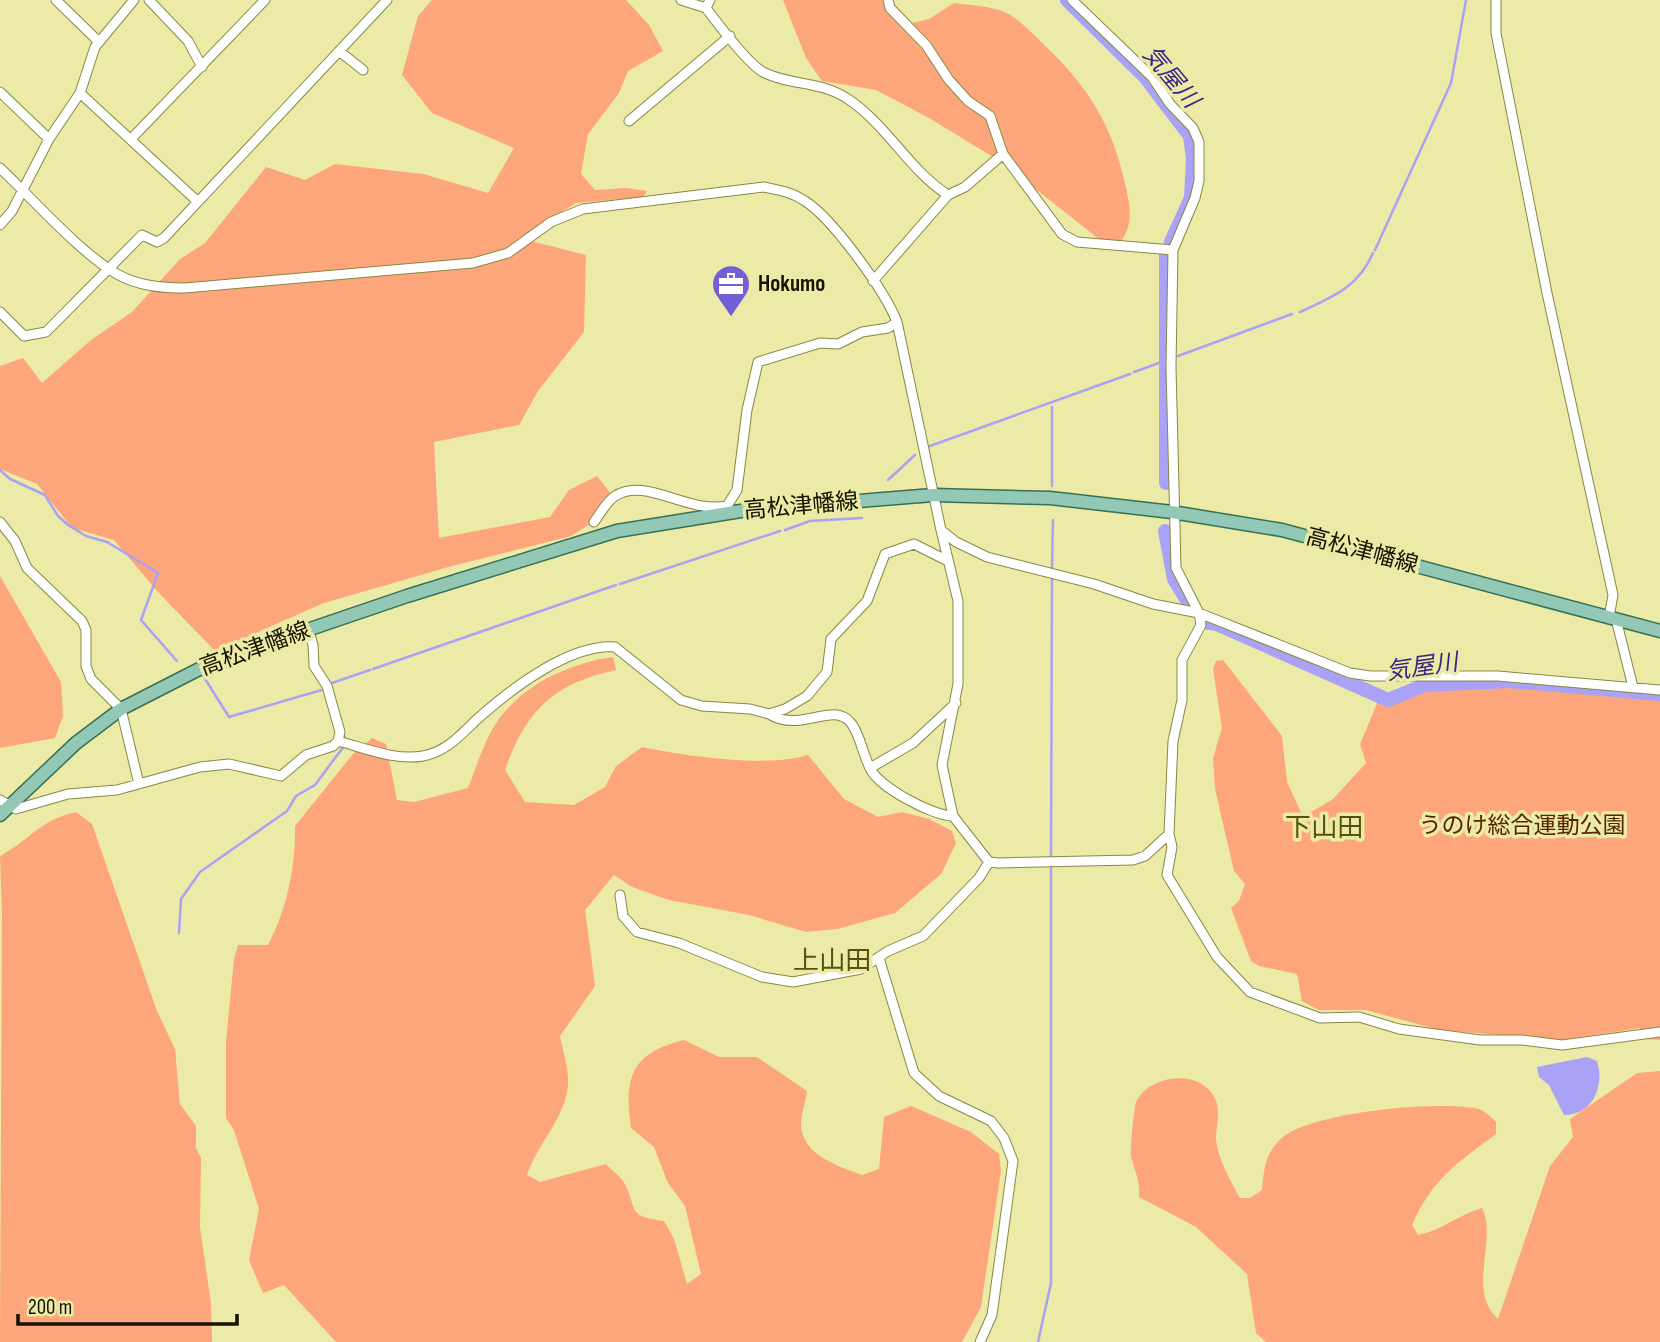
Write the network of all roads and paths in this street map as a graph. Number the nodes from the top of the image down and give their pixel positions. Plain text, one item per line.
1 (56, 0) edge
2 (134, 0) edge
3 (149, 0) edge
4 (265, 0) edge
5 (387, 0) edge
6 (681, 0) edge
7 (888, 0) edge
8 (1072, 0) edge
9 (1496, 0) edge
10 (708, 4) edge
11 (730, 36) junction
12 (98, 41) junction
13 (339, 51) junction
14 (202, 67) junction
15 (363, 71) dead end
16 (0, 92) edge
17 (80, 93) junction
18 (629, 121) dead end
19 (132, 138) junction
20 (49, 139) junction
21 (1003, 154) junction
22 (0, 168) edge
23 (23, 189) junction
24 (948, 195) junction
25 (197, 201) junction
26 (0, 225) edge
27 (1173, 250) junction
28 (107, 267) junction
29 (873, 281) junction
30 (0, 312) edge
31 (897, 322) junction
32 (933, 495) junction
33 (687, 504) junction
34 (1172, 512) junction
35 (690, 519) junction
36 (0, 522) edge
37 (594, 522) dead end
38 (941, 530) junction
39 (946, 560) junction
40 (1199, 613) junction
41 (1612, 618) junction
42 (308, 629) junction
43 (1660, 631) edge
44 (1633, 687) junction
45 (1660, 690) edge
46 (956, 703) junction
47 (121, 709) junction
48 (769, 714) junction
49 (338, 741) junction
50 (870, 768) junction
51 (139, 784) junction
52 (3, 807) edge
53 (953, 817) junction
54 (1169, 834) junction
55 (989, 862) junction
56 (620, 895) dead end
57 (879, 958) junction
58 (1660, 1032) edge
59 (980, 1342) edge

1 - 12 street
2 - 12 street
3 - 14 street
4 - 14 street
5 - 13 street
6 - 10 street
7 - 21 street
8 - 27 street
9 - 41 street
10 - 11 street
11 - 18 street
11 - 24 street
12 - 17 street
13 - 15 street
13 - 25 street
14 - 19 street
16 - 20 street
17 - 19 street
17 - 20 street
19 - 25 street
20 - 23 street
21 - 24 street
21 - 27 street
22 - 23 street
23 - 26 street
23 - 28 street
24 - 29 street
25 - 28 street
27 - 34 street
28 - 29 street
28 - 30 street
29 - 31 street
31 - 32 street
31 - 33 street
32 - 34 main road, 高松津幡線
32 - 35 main road, 高松津幡線
32 - 38 street
33 - 35 street
33 - 37 street
34 - 40 street
34 - 41 main road, 高松津幡線
35 - 42 main road, 高松津幡線
36 - 47 street
38 - 39 street
38 - 40 street
39 - 46 street
39 - 48 street
40 - 44 street
40 - 54 street
41 - 43 main road, 高松津幡線
41 - 44 street
42 - 47 main road, 高松津幡線
42 - 49 street
44 - 45 street
46 - 50 street
46 - 53 street
47 - 51 street
47 - 52 main road, 高松津幡線
48 - 49 street
48 - 50 street
49 - 51 street
50 - 53 street
51 - 52 street
53 - 55 street
54 - 55 street
54 - 58 street
55 - 57 street
56 - 57 street
57 - 59 street

